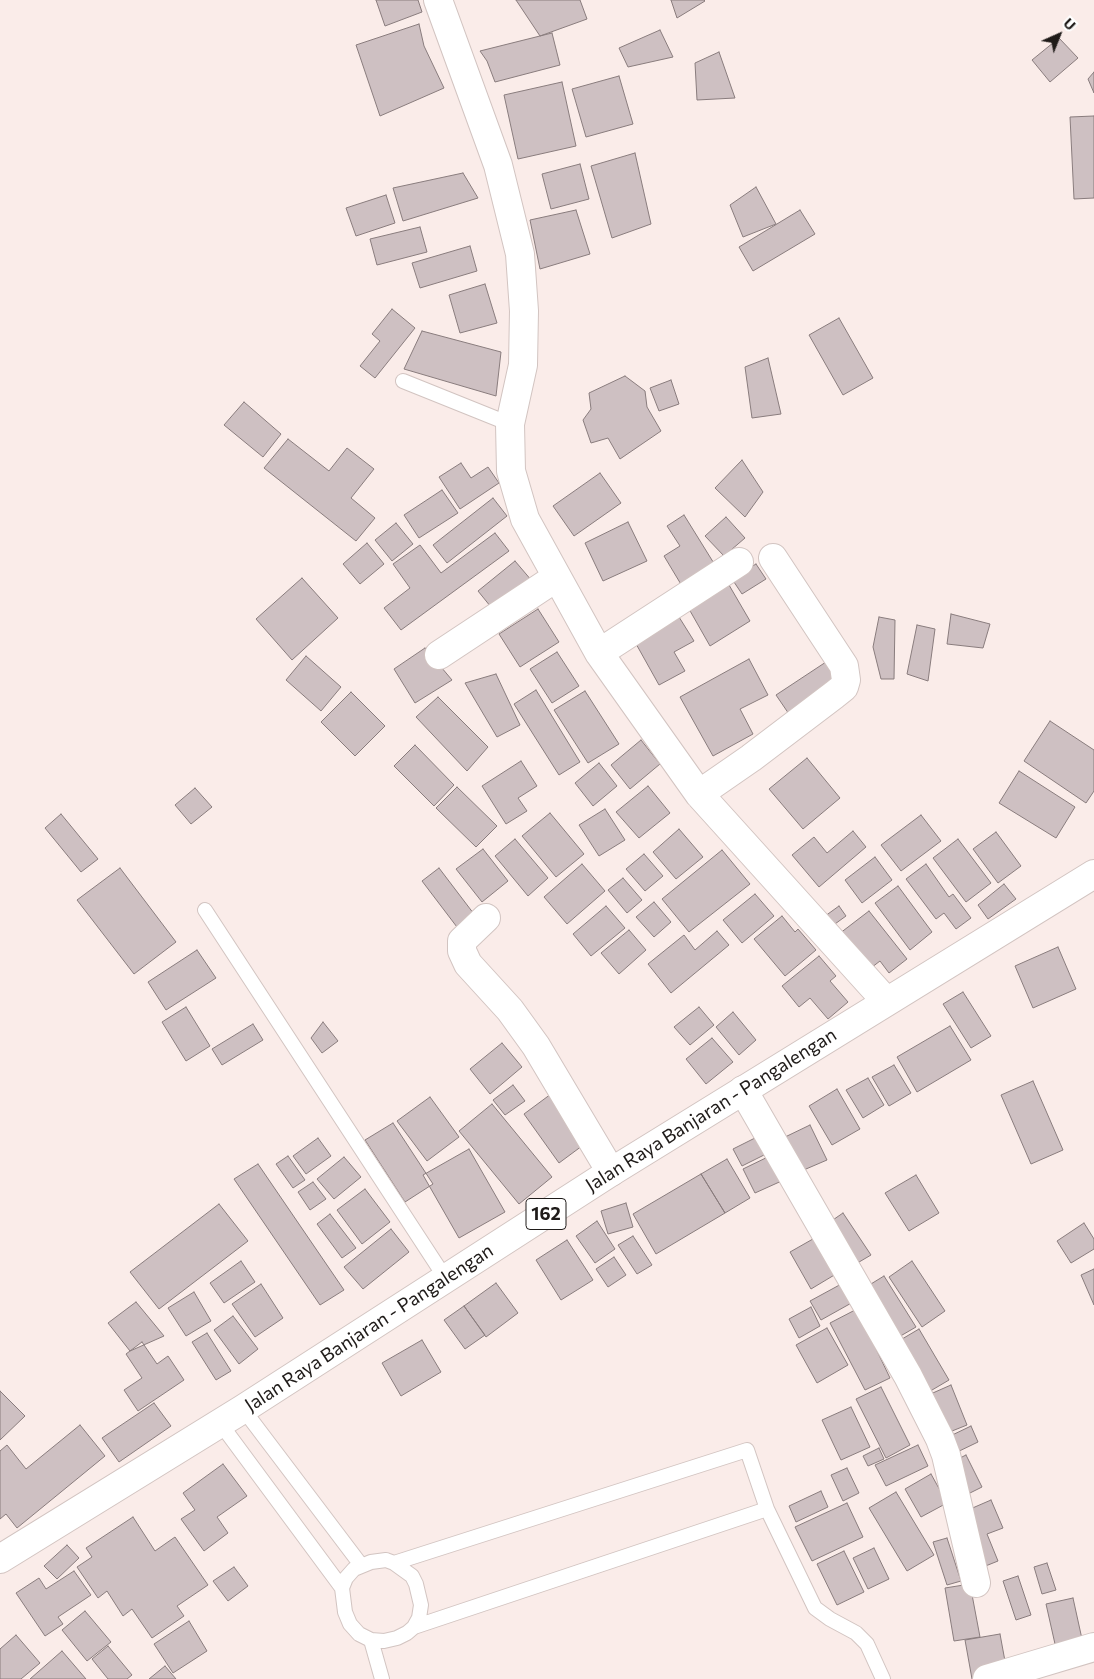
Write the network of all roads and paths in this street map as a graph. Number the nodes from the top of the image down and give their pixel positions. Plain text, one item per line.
1 (438, 0) edge
2 (403, 381) dead end
3 (510, 424) junction
4 (773, 558) dead end
5 (739, 562) dead end
6 (557, 577) junction
7 (599, 653) junction
8 (439, 656) dead end
9 (699, 794) junction
10 (1094, 874) edge
11 (205, 910) dead end
12 (486, 918) dead end
13 (886, 1001) junction
14 (743, 1090) junction
15 (611, 1172) junction
16 (446, 1279) junction
17 (243, 1409) junction
18 (220, 1423) junction
19 (767, 1509) junction
20 (0, 1559) edge
21 (394, 1563) junction
22 (362, 1565) junction
23 (976, 1583) dead end
24 (342, 1588) junction
25 (414, 1627) junction
26 (371, 1640) junction
27 (1094, 1647) edge
28 (382, 1679) edge
29 (884, 1679) edge
30 (987, 1679) edge

1 - 3 street
2 - 3 lane
3 - 6 street
4 - 9 street
5 - 7 street
6 - 7 street
6 - 8 street
7 - 9 street
9 - 13 street
10 - 13 street, Jalan Raya Banjaran - Pangalengan / 162
11 - 16 lane
12 - 15 street
13 - 14 street, Jalan Raya Banjaran - Pangalengan / 162
14 - 15 street, Jalan Raya Banjaran - Pangalengan / 162
14 - 23 street
15 - 16 street, Jalan Raya Banjaran - Pangalengan / 162
16 - 17 street, Jalan Raya Banjaran - Pangalengan / 162
17 - 18 street, Jalan Raya Banjaran - Pangalengan / 162
17 - 22 lane
18 - 20 street, Jalan Raya Banjaran - Pangalengan / 162
18 - 24 lane
19 - 21 lane
19 - 25 lane
19 - 29 lane
21 - 22 lane
21 - 25 lane
22 - 24 lane
24 - 26 lane
25 - 26 lane
26 - 28 lane
27 - 30 street

